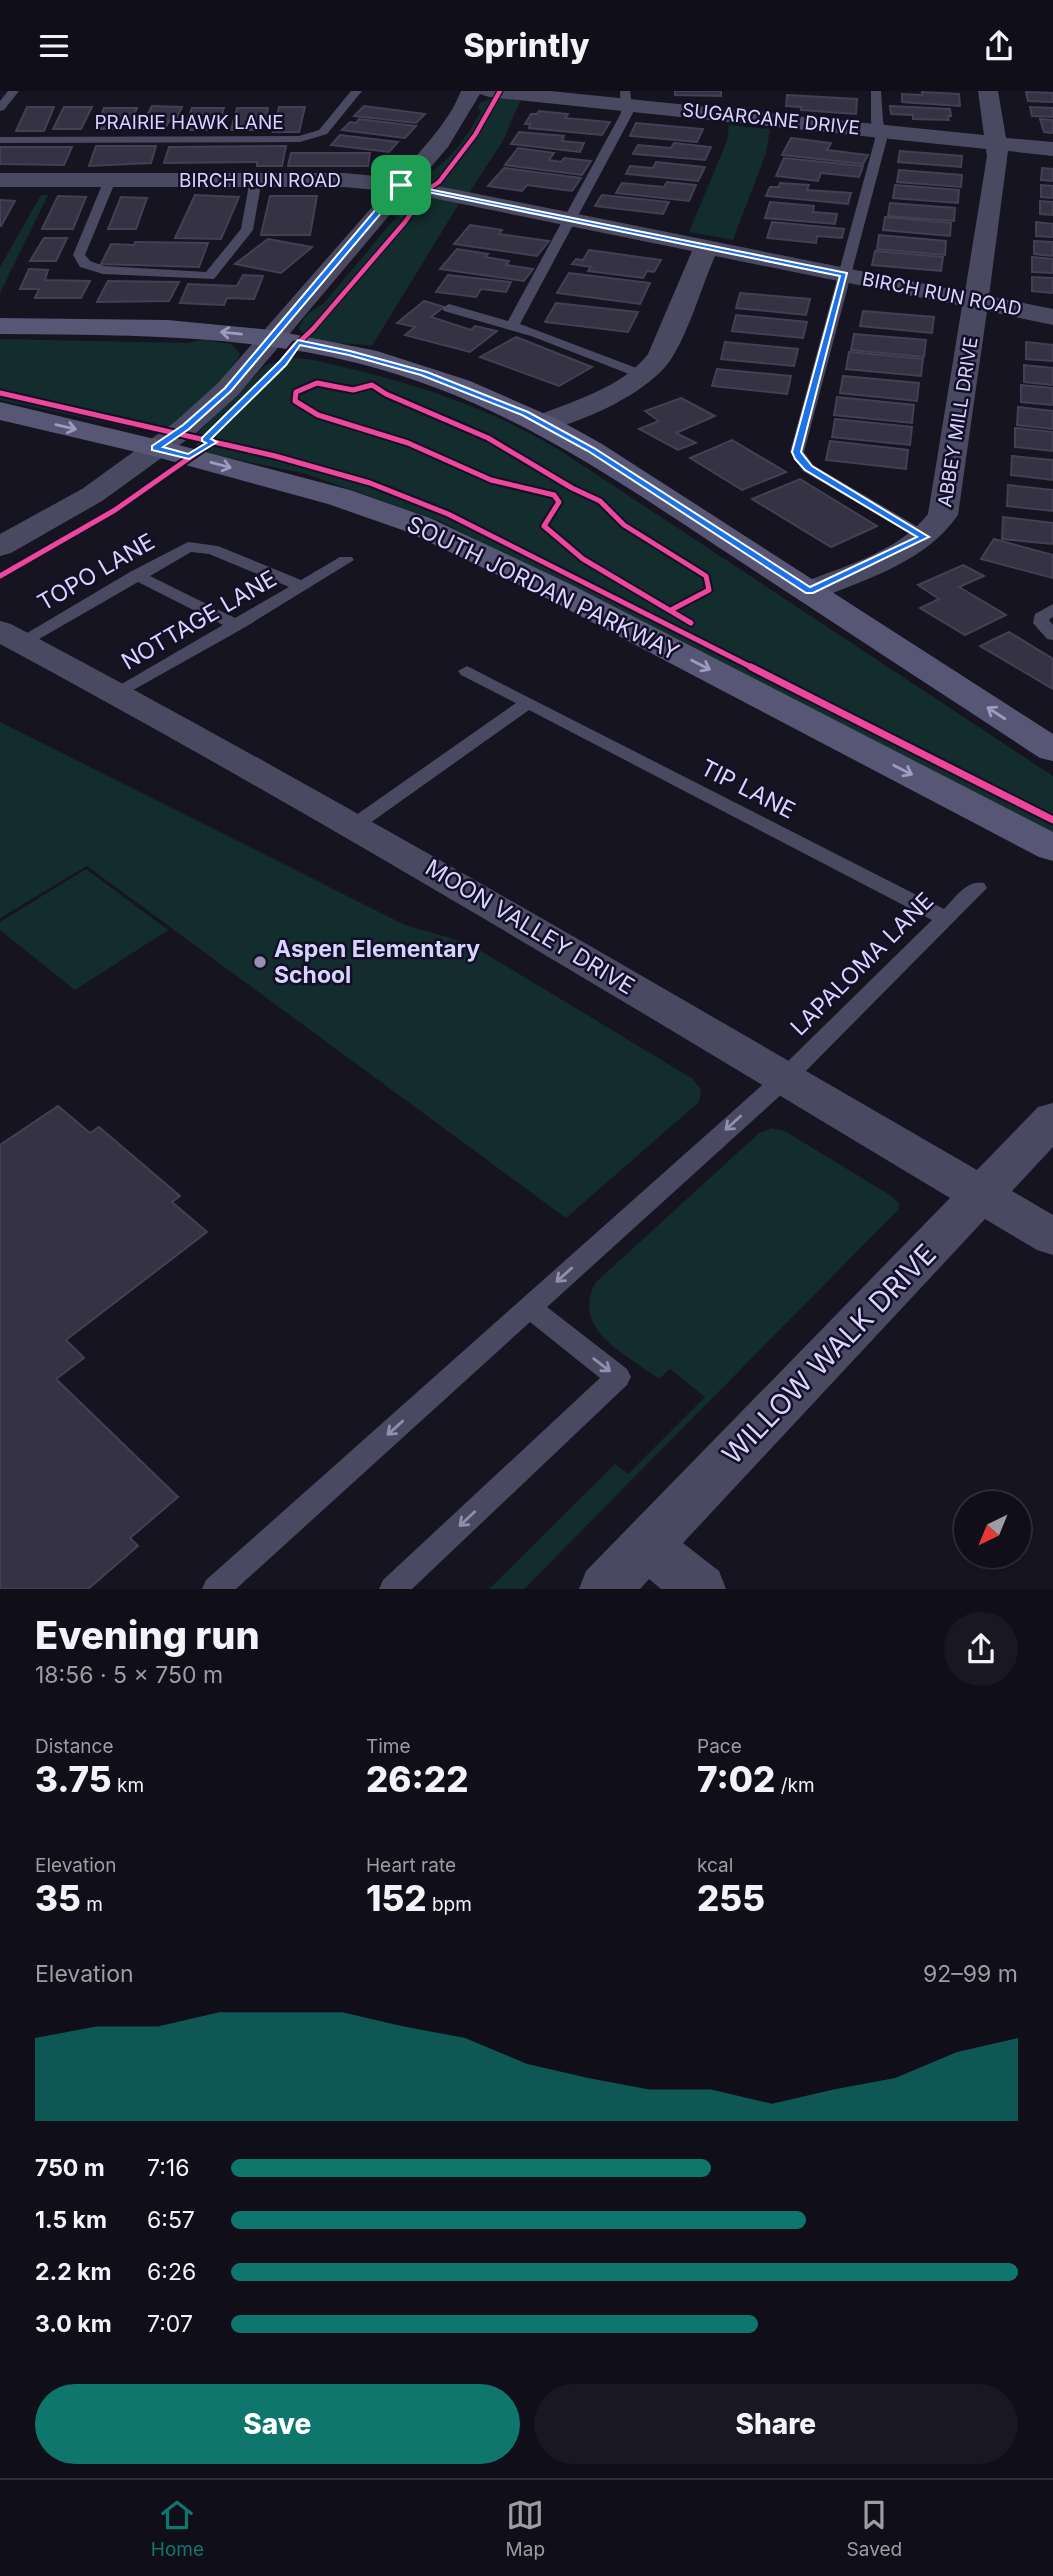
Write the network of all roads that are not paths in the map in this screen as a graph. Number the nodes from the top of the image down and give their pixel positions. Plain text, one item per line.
1 (14, 91) edge
2 (357, 91) edge
3 (471, 91) edge
4 (489, 91) edge
5 (749, 91) edge
6 (876, 91) edge
7 (988, 91) edge
8 (626, 98) edge
9 (0, 108) edge
10 (745, 117) junction
11 (879, 131) junction
12 (0, 140) edge
13 (995, 143) junction
14 (1053, 149) edge
15 (256, 179) junction
16 (0, 180) edge
17 (110, 180) junction
18 (401, 185) junction
19 (569, 220) junction
20 (706, 247) junction
21 (845, 275) junction
22 (977, 302) junction
23 (449, 308) dead end
24 (1053, 317) edge
25 (0, 326) edge
26 (512, 326) junction
27 (273, 338) junction
28 (642, 375) junction
29 (0, 411) edge
30 (544, 423) junction
31 (156, 448) junction
32 (924, 537) junction
33 (196, 546) joint
34 (0, 547) edge
35 (346, 560) dead end
36 (136, 575) junction
37 (303, 586) junction
38 (810, 591) junction
39 (1053, 609) edge
40 (236, 625) junction
41 (1047, 629) edge
42 (10, 636) edge
43 (467, 671) dead end
44 (119, 693) junction
45 (528, 703) junction
46 (1053, 750) edge
47 (356, 824) junction
48 (1053, 848) edge
49 (977, 888) dead end
50 (946, 919) junction
51 (785, 1078) junction
52 (1053, 1119) edge
53 (981, 1194) junction
54 (1053, 1237) edge
55 (529, 1307) junction
56 (647, 1545) junction
57 (216, 1589) edge
58 (393, 1589) edge
59 (605, 1589) edge
60 (699, 1589) edge

1 - 9 lane
2 - 12 lane, PRAIRIE HAWK LANE
3 - 18 street
4 - 8 street, SUGARCANE DRIVE
5 - 10 street
6 - 11 lane
7 - 13 street, ABBEY MILL DRIVE
8 - 10 street, SUGARCANE DRIVE
8 - 19 lane
10 - 11 street, SUGARCANE DRIVE
11 - 13 street, SUGARCANE DRIVE
11 - 21 lane
13 - 14 street, SUGARCANE DRIVE
13 - 22 street, ABBEY MILL DRIVE
15 - 17 street, BIRCH RUN ROAD
15 - 17 lane
15 - 18 street, BIRCH RUN ROAD
16 - 17 street, BIRCH RUN ROAD
18 - 19 street, BIRCH RUN ROAD
18 - 27 street
19 - 20 street, BIRCH RUN ROAD
19 - 26 lane
20 - 21 street, BIRCH RUN ROAD
20 - 28 street
21 - 22 street, BIRCH RUN ROAD
21 - 32 lane
22 - 24 street, BIRCH RUN ROAD
22 - 32 street, ABBEY MILL DRIVE
23 - 26 lane
27 -> 25 street
26 - 28 lane
27 - 30 street
27 - 31 street
28 - 30 street
29 -> 31 street, SOUTH JORDAN PARKWAY
30 - 38 street
31 - 34 street
31 -> 48 street, SOUTH JORDAN PARKWAY
32 - 38 street, ABBEY MILL DRIVE
33 - 36 lane, TOPO LANE
33 - 37 lane, NOTTAGE LANE
35 - 37 lane, NOTTAGE LANE
36 - 40 lane
36 - 42 lane, TOPO LANE
37 - 40 lane, NOTTAGE LANE
46 -> 38 street
39 - 41 lane
40 - 44 lane, NOTTAGE LANE
42 - 44 street, MOON VALLEY DRIVE
43 - 45 lane, TIP LANE
44 - 47 street, MOON VALLEY DRIVE
45 - 47 lane
45 - 50 lane, TIP LANE
47 - 51 street, MOON VALLEY DRIVE
49 - 50 lane, LAPALOMA LANE
50 - 51 lane, LAPALOMA LANE
51 - 53 street, MOON VALLEY DRIVE
51 -> 55 lane, LAPALOMA LANE
52 - 53 street, WILLOW WALK DRIVE
53 - 54 street, MOON VALLEY DRIVE
53 - 56 street, WILLOW WALK DRIVE
55 -> 57 lane, LAPALOMA LANE
55 -> 58 lane
56 - 59 street, WILLOW WALK DRIVE
56 - 60 street

